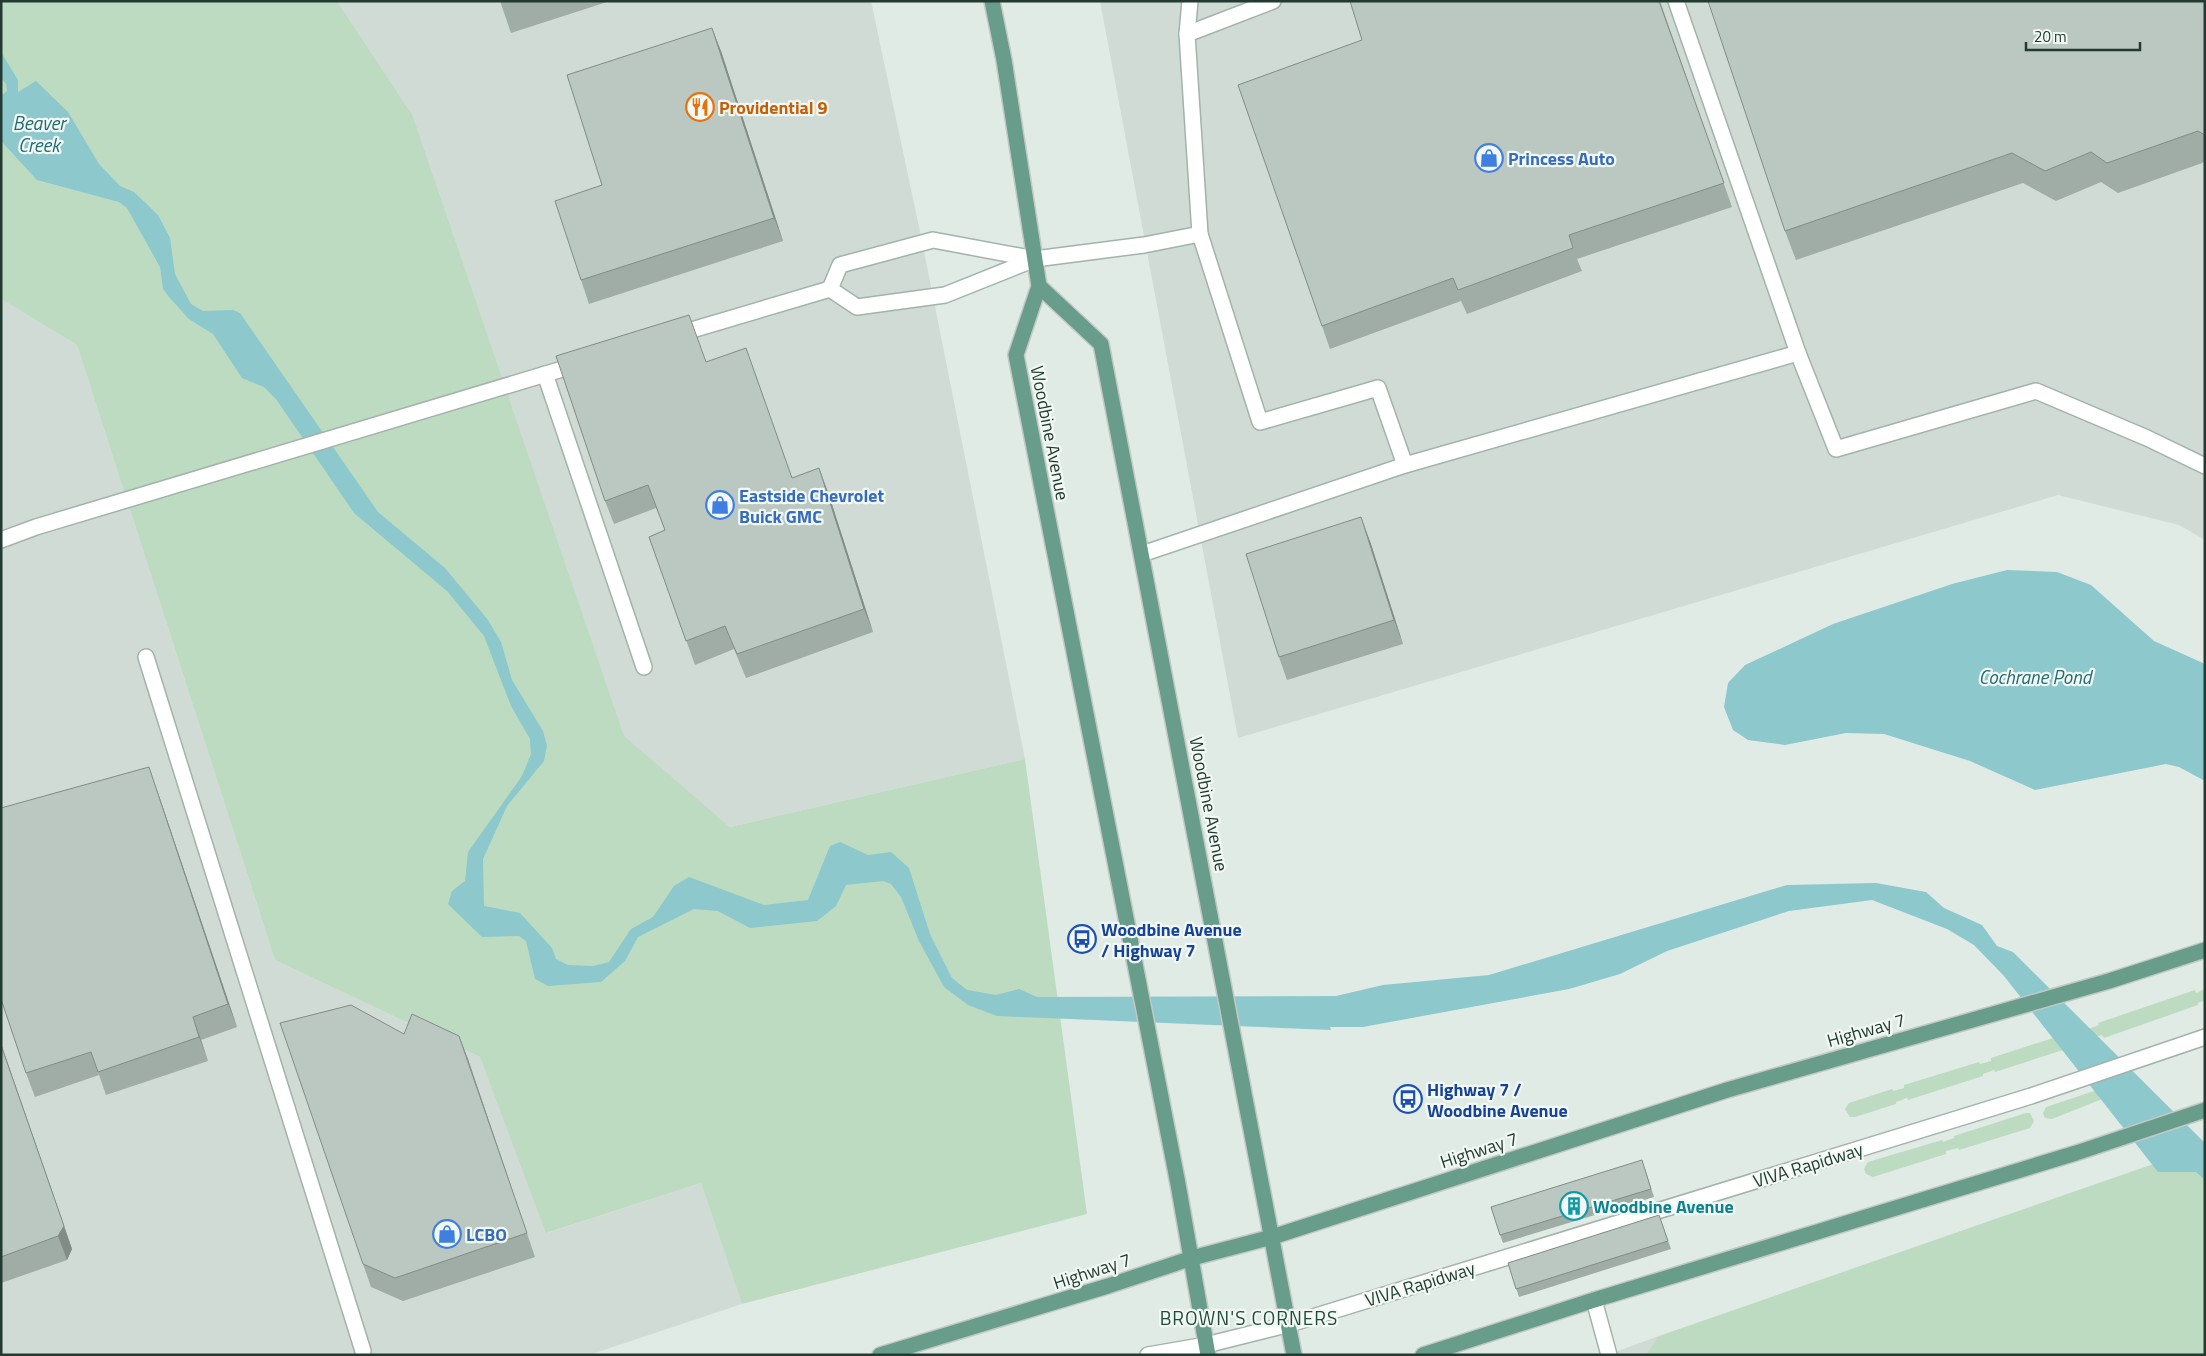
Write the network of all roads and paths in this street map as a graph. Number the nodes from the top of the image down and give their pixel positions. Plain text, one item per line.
1 (992, 1) edge
2 (1190, 1) edge
3 (1273, 1) edge
4 (1676, 1) edge
5 (1187, 34) junction
6 (1200, 234) junction
7 (1035, 259) junction
8 (1039, 286) junction
9 (830, 289) junction
10 (659, 340) edge
11 (1798, 353) junction
12 (593, 360) edge
13 (545, 374) junction
14 (1405, 464) junction
15 (2205, 466) edge
16 (1, 540) edge
17 (1142, 554) junction
18 (146, 657) dead end
19 (644, 667) dead end
20 (2205, 950) edge
21 (2205, 1037) edge
22 (2199, 1112) edge
23 (1272, 1237) junction
24 (1192, 1258) junction
25 (1594, 1300) junction
26 (1290, 1324) junction
27 (1207, 1350) edge
28 (363, 1351) dead end
29 (880, 1355) edge
30 (1148, 1355) edge
31 (1294, 1355) edge
32 (1423, 1355) edge
33 (1609, 1355) edge

1 - 7 main road, Woodbine Avenue
2 - 5 lane
3 - 5 lane
4 - 11 lane
5 - 6 lane
6 - 7 lane
6 - 14 lane
7 - 8 main road, Woodbine Avenue
7 - 9 lane
7 - 9 lane
8 - 17 main road, Woodbine Avenue
8 - 24 main road, Woodbine Avenue
9 - 10 lane
11 - 14 lane
11 - 15 lane
12 - 13 lane
13 - 16 lane
13 - 19 lane
14 - 17 lane
17 - 23 main road, Woodbine Avenue
18 - 28 lane
20 - 23 main road, Highway 7
21 - 26 lane, VIVA Rapidway
22 - 25 main road
23 - 24 main road, Highway 7
23 - 26 main road, Woodbine Avenue
24 - 27 main road, Woodbine Avenue
24 - 29 main road, Highway 7
25 - 32 main road
25 - 33 lane
26 - 27 lane, VIVA Rapidway
26 - 31 main road, Woodbine Avenue
27 - 30 lane, VIVA Rapidway

